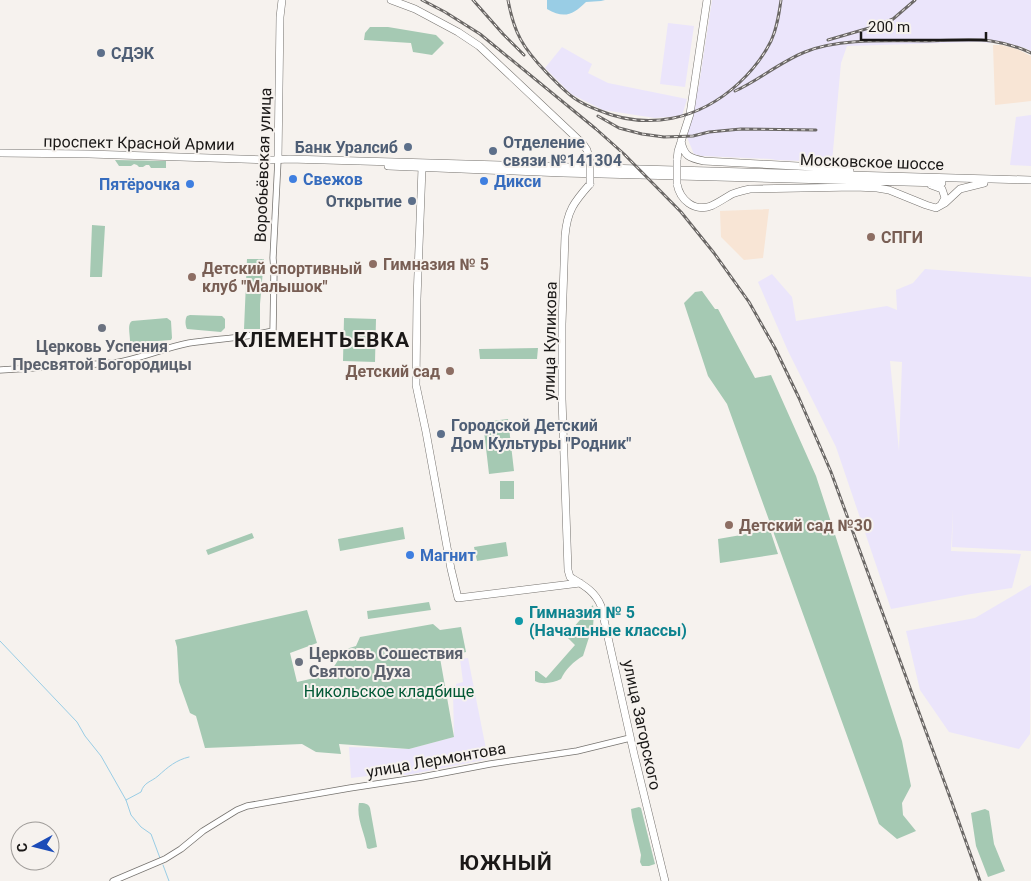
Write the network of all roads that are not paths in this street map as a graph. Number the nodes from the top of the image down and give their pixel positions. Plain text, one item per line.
1 (282, 0) edge
2 (391, 0) edge
3 (706, 0) edge
4 (681, 141) junction
5 (0, 153) edge
6 (278, 160) junction
7 (422, 168) junction
8 (713, 174) junction
9 (885, 175) junction
10 (1031, 180) edge
11 (944, 181) junction
12 (919, 182) junction
13 (984, 184) junction
14 (1031, 185) edge
15 (939, 207) junction
16 (0, 370) edge
17 (581, 583) junction
18 (630, 738) junction
19 (112, 881) edge
20 (665, 881) edge

1 - 6 main road, Воробьёвская улица
2 - 17 main road, улица Куликова, bridge
3 - 4 main road
4 - 9 main road
4 - 15 main road, Московское шоссе, bridge
5 - 6 main road, проспект Красной Армии
6 - 7 main road, проспект Красной Армии
6 - 8 main road, проспект Красной Армии
6 - 16 street, Воробьёвская улица
7 - 8 main road, проспект Красной Армии
7 - 17 main road
8 - 9 main road, Московское шоссе
8 - 12 main road, Московское шоссе
9 - 11 main road, Московское шоссе
10 - 11 main road, Московское шоссе
11 - 12 main road, Московское шоссе
11 - 13 main road, Московское шоссе
11 - 15 main road
12 - 15 main road, Московское шоссе
13 - 14 main road, Московское шоссе
13 - 15 main road
17 - 18 main road, улица Загорского
18 - 19 street, улица Лермонтова
18 - 20 main road, улица Загорского

